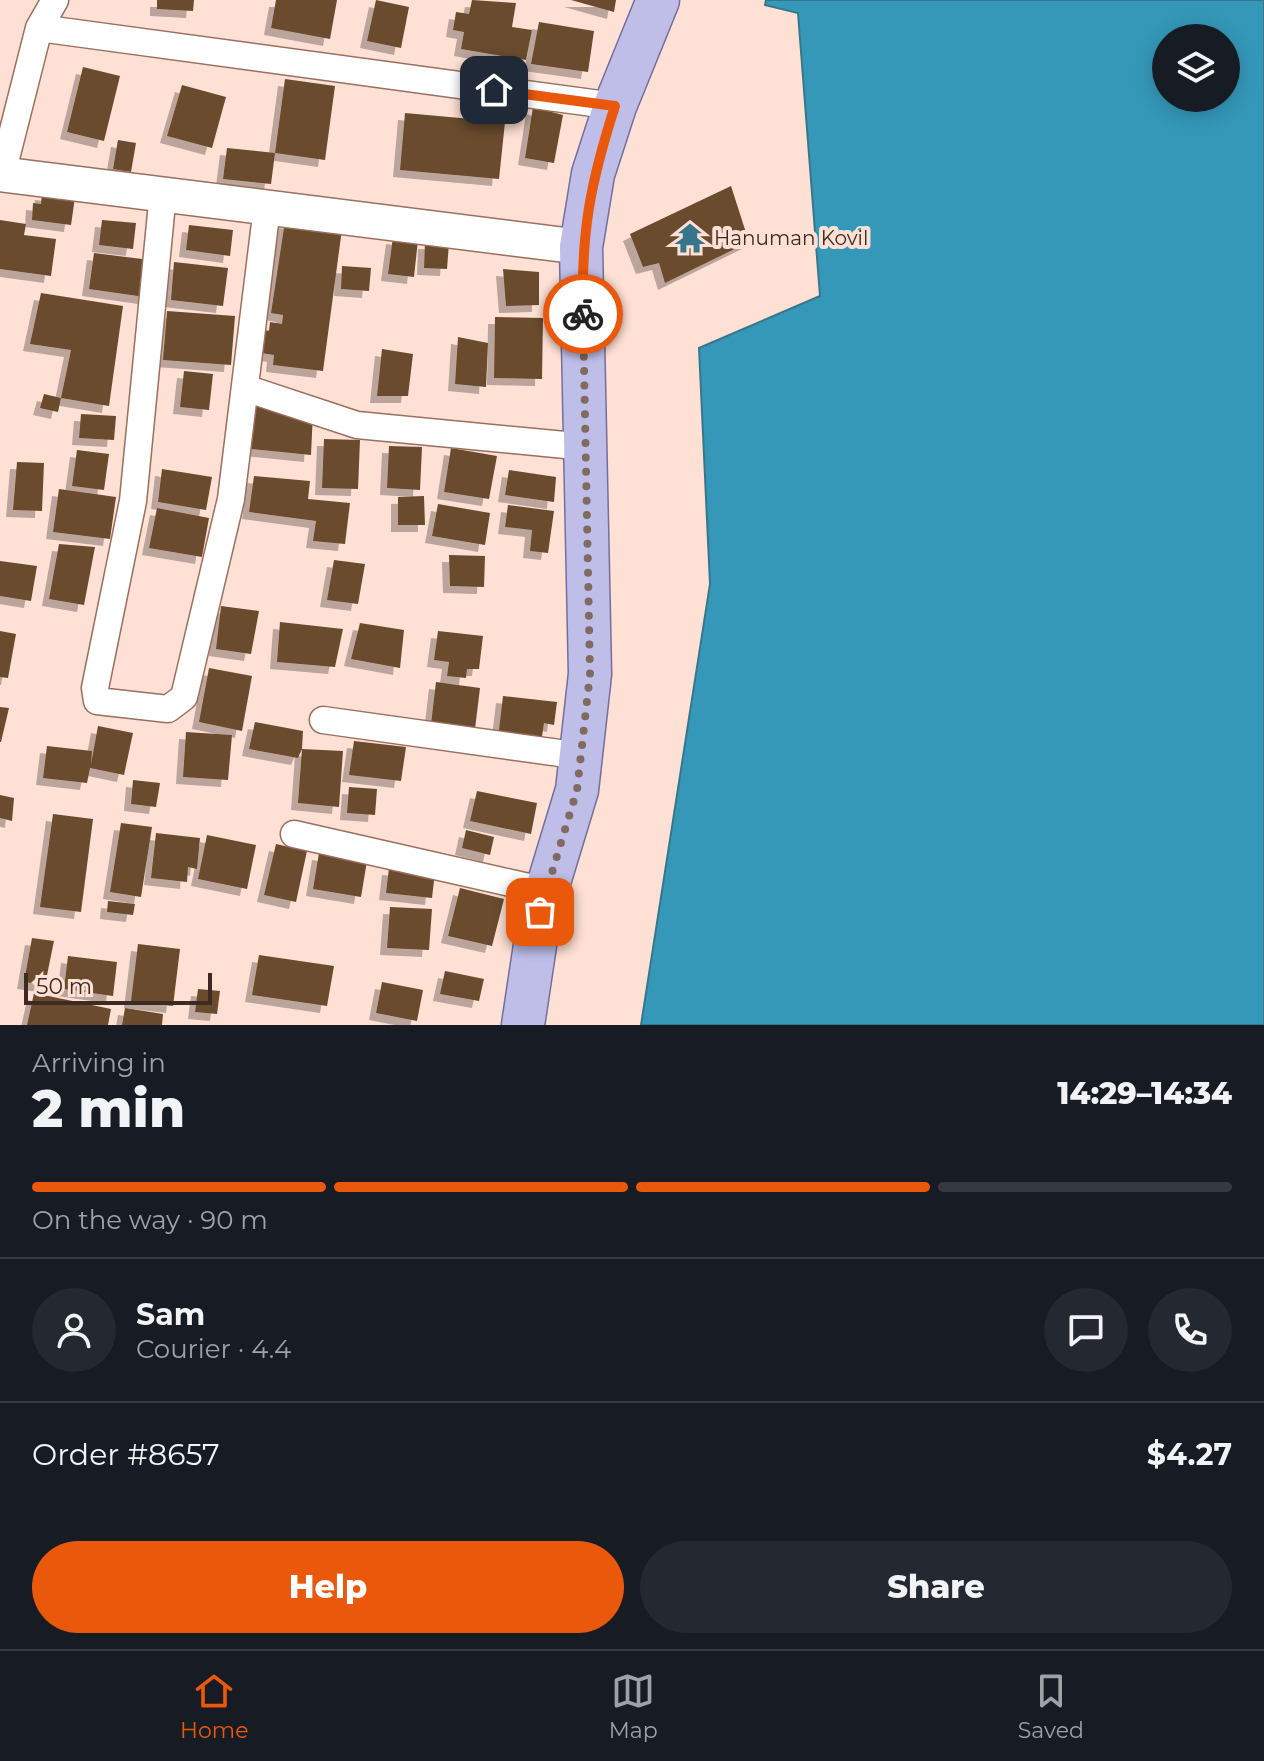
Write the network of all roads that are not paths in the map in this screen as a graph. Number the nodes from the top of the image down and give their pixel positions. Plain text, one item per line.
1 (55, 0) edge
2 (658, 0) edge
3 (39, 28) junction
4 (615, 106) junction
5 (1, 174) edge
6 (163, 193) junction
7 (267, 207) junction
8 (581, 247) junction
9 (245, 388) junction
10 (586, 447) junction
11 (323, 720) dead end
12 (581, 756) junction
13 (294, 834) dead end
14 (546, 891) junction
15 (523, 1025) edge

1 - 3 street
2 - 4 main road
3 - 4 street
3 - 5 street
4 - 8 main road
5 - 6 street
6 - 7 street
6 - 9 street
7 - 8 street
7 - 9 street
8 - 10 main road
9 - 10 street
10 - 12 main road
11 - 12 street
12 - 14 main road
13 - 14 street
14 - 15 main road

